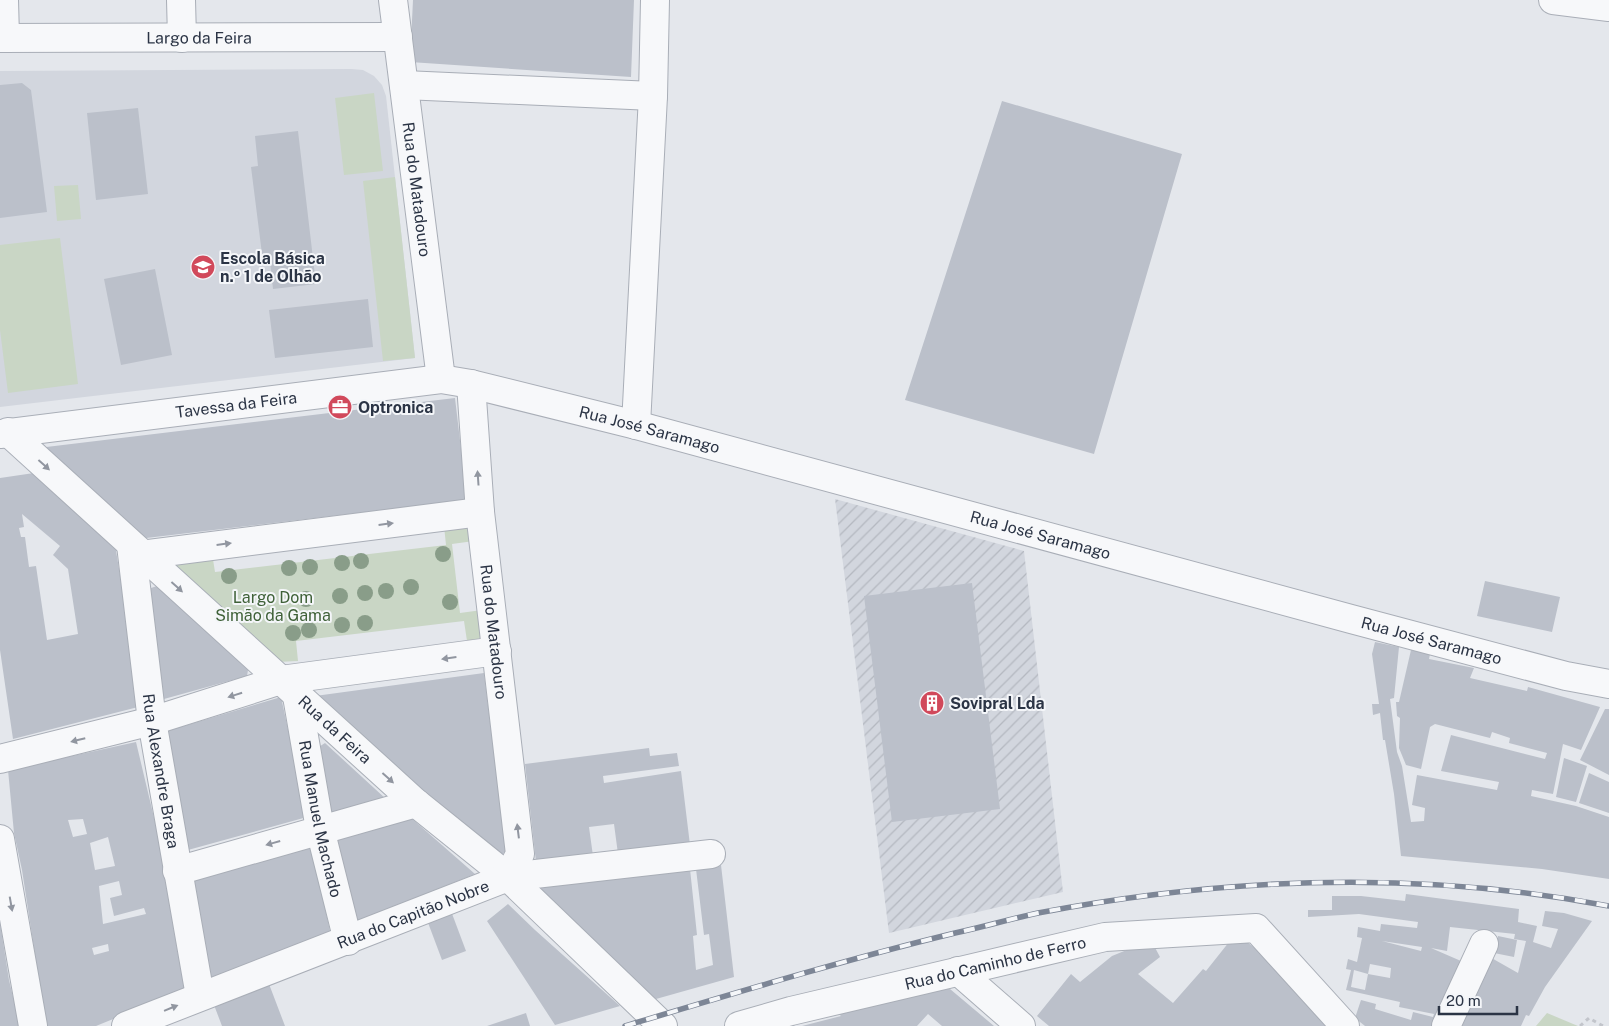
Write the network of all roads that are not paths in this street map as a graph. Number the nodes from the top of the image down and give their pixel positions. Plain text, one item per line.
1 (4, 0) edge
2 (182, 0) edge
3 (393, 0) edge
4 (655, 0) edge
5 (1553, 0) edge
6 (1609, 7) edge
7 (398, 37) junction
8 (2, 38) edge
9 (182, 38) junction
10 (404, 85) junction
11 (653, 96) junction
12 (441, 378) junction
13 (472, 384) junction
14 (636, 425) junction
15 (4, 433) edge
16 (480, 512) junction
17 (136, 550) junction
18 (497, 651) junction
19 (1609, 684) edge
20 (289, 688) junction
21 (152, 721) junction
22 (0, 759) edge
23 (416, 803) junction
24 (320, 829) junction
25 (0, 839) edge
26 (712, 854) dead end
27 (177, 871) junction
28 (508, 877) junction
29 (348, 941) junction
30 (1484, 944) dead end
31 (958, 971) junction
32 (200, 996) junction
33 (33, 1026) edge
34 (126, 1026) edge
35 (663, 1026) edge
36 (740, 1026) edge
37 (1022, 1026) edge
38 (1345, 1026) edge
39 (1446, 1026) edge

1 - 8 street
2 - 9 street
3 - 7 street, Rua do Matadouro
4 - 11 street
5 - 6 street
7 - 9 street, Largo da Feira
7 - 10 street, Rua do Matadouro
8 - 9 street, Largo da Feira
10 - 11 street
10 - 12 street, Rua do Matadouro
11 - 14 street
12 - 13 street, Tavessa da Feira
12 - 15 street, Tavessa da Feira
13 - 14 street, Rua José Saramago
16 -> 13 street, Rua do Matadouro
14 - 19 street, Rua José Saramago
15 -> 17 street, Rua da Feira
17 -> 16 street
16 - 18 street, Rua do Matadouro
17 -> 20 street, Rua da Feira
17 - 21 street, Rua Alexandre Braga
18 -> 20 street
28 -> 18 street, Rua do Matadouro
20 -> 21 street
20 -> 23 street, Rua da Feira
20 - 24 street, Rua Manuel Machado
21 -> 22 street
21 - 27 street, Rua Alexandre Braga
23 - 24 street
23 - 28 street, Rua da Feira
24 -> 27 street
24 - 29 street, Rua Manuel Machado
25 -> 33 street
26 - 28 street, Rua do Capitão Nobre
27 - 32 street, Rua Alexandre Braga
28 - 29 street, Rua do Capitão Nobre
28 - 35 street, Rua da Feira
29 - 32 street, Rua do Capitão Nobre
30 - 39 street
31 - 36 street, Rua do Caminho de Ferro
31 - 37 street
31 - 38 street, Rua do Caminho de Ferro
34 -> 32 street, Rua do Capitão Nobre

